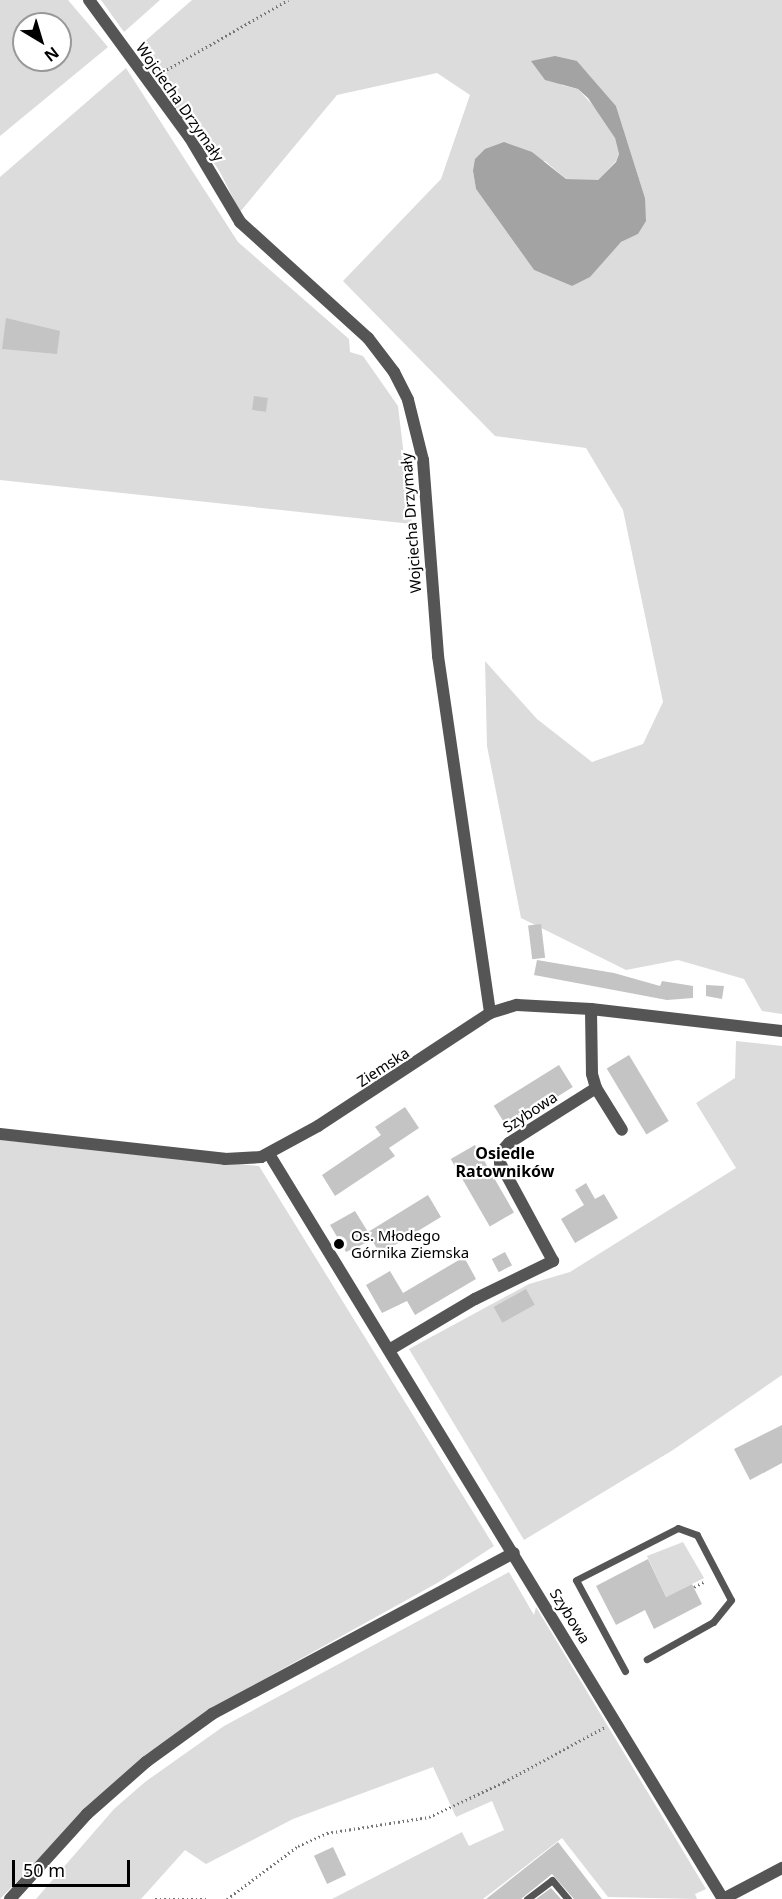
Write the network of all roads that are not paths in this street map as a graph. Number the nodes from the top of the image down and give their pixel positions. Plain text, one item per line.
1 (89, 0) edge
2 (591, 1009) junction
3 (490, 1013) junction
4 (782, 1031) edge
5 (596, 1089) junction
6 (622, 1130) dead end
7 (0, 1134) edge
8 (268, 1154) junction
9 (389, 1350) junction
10 (514, 1553) junction
11 (646, 1659) dead end
12 (625, 1671) dead end
13 (782, 1868) edge
14 (10, 1899) edge
15 (527, 1899) edge
16 (568, 1899) edge
17 (723, 1899) edge

1 - 3 street, Wojciecha Drzymały
2 - 3 street, Ziemska
2 - 4 street, Ziemska
2 - 5 street
3 - 8 street, Ziemska
5 - 6 street
5 - 9 street, Szybowa
7 - 8 street, Ziemska
8 - 9 street, Szybowa
9 - 10 street, Szybowa
10 - 14 street
10 - 17 street, Szybowa
11 - 12 lane
13 - 17 street, Szybowa
15 - 16 lane

